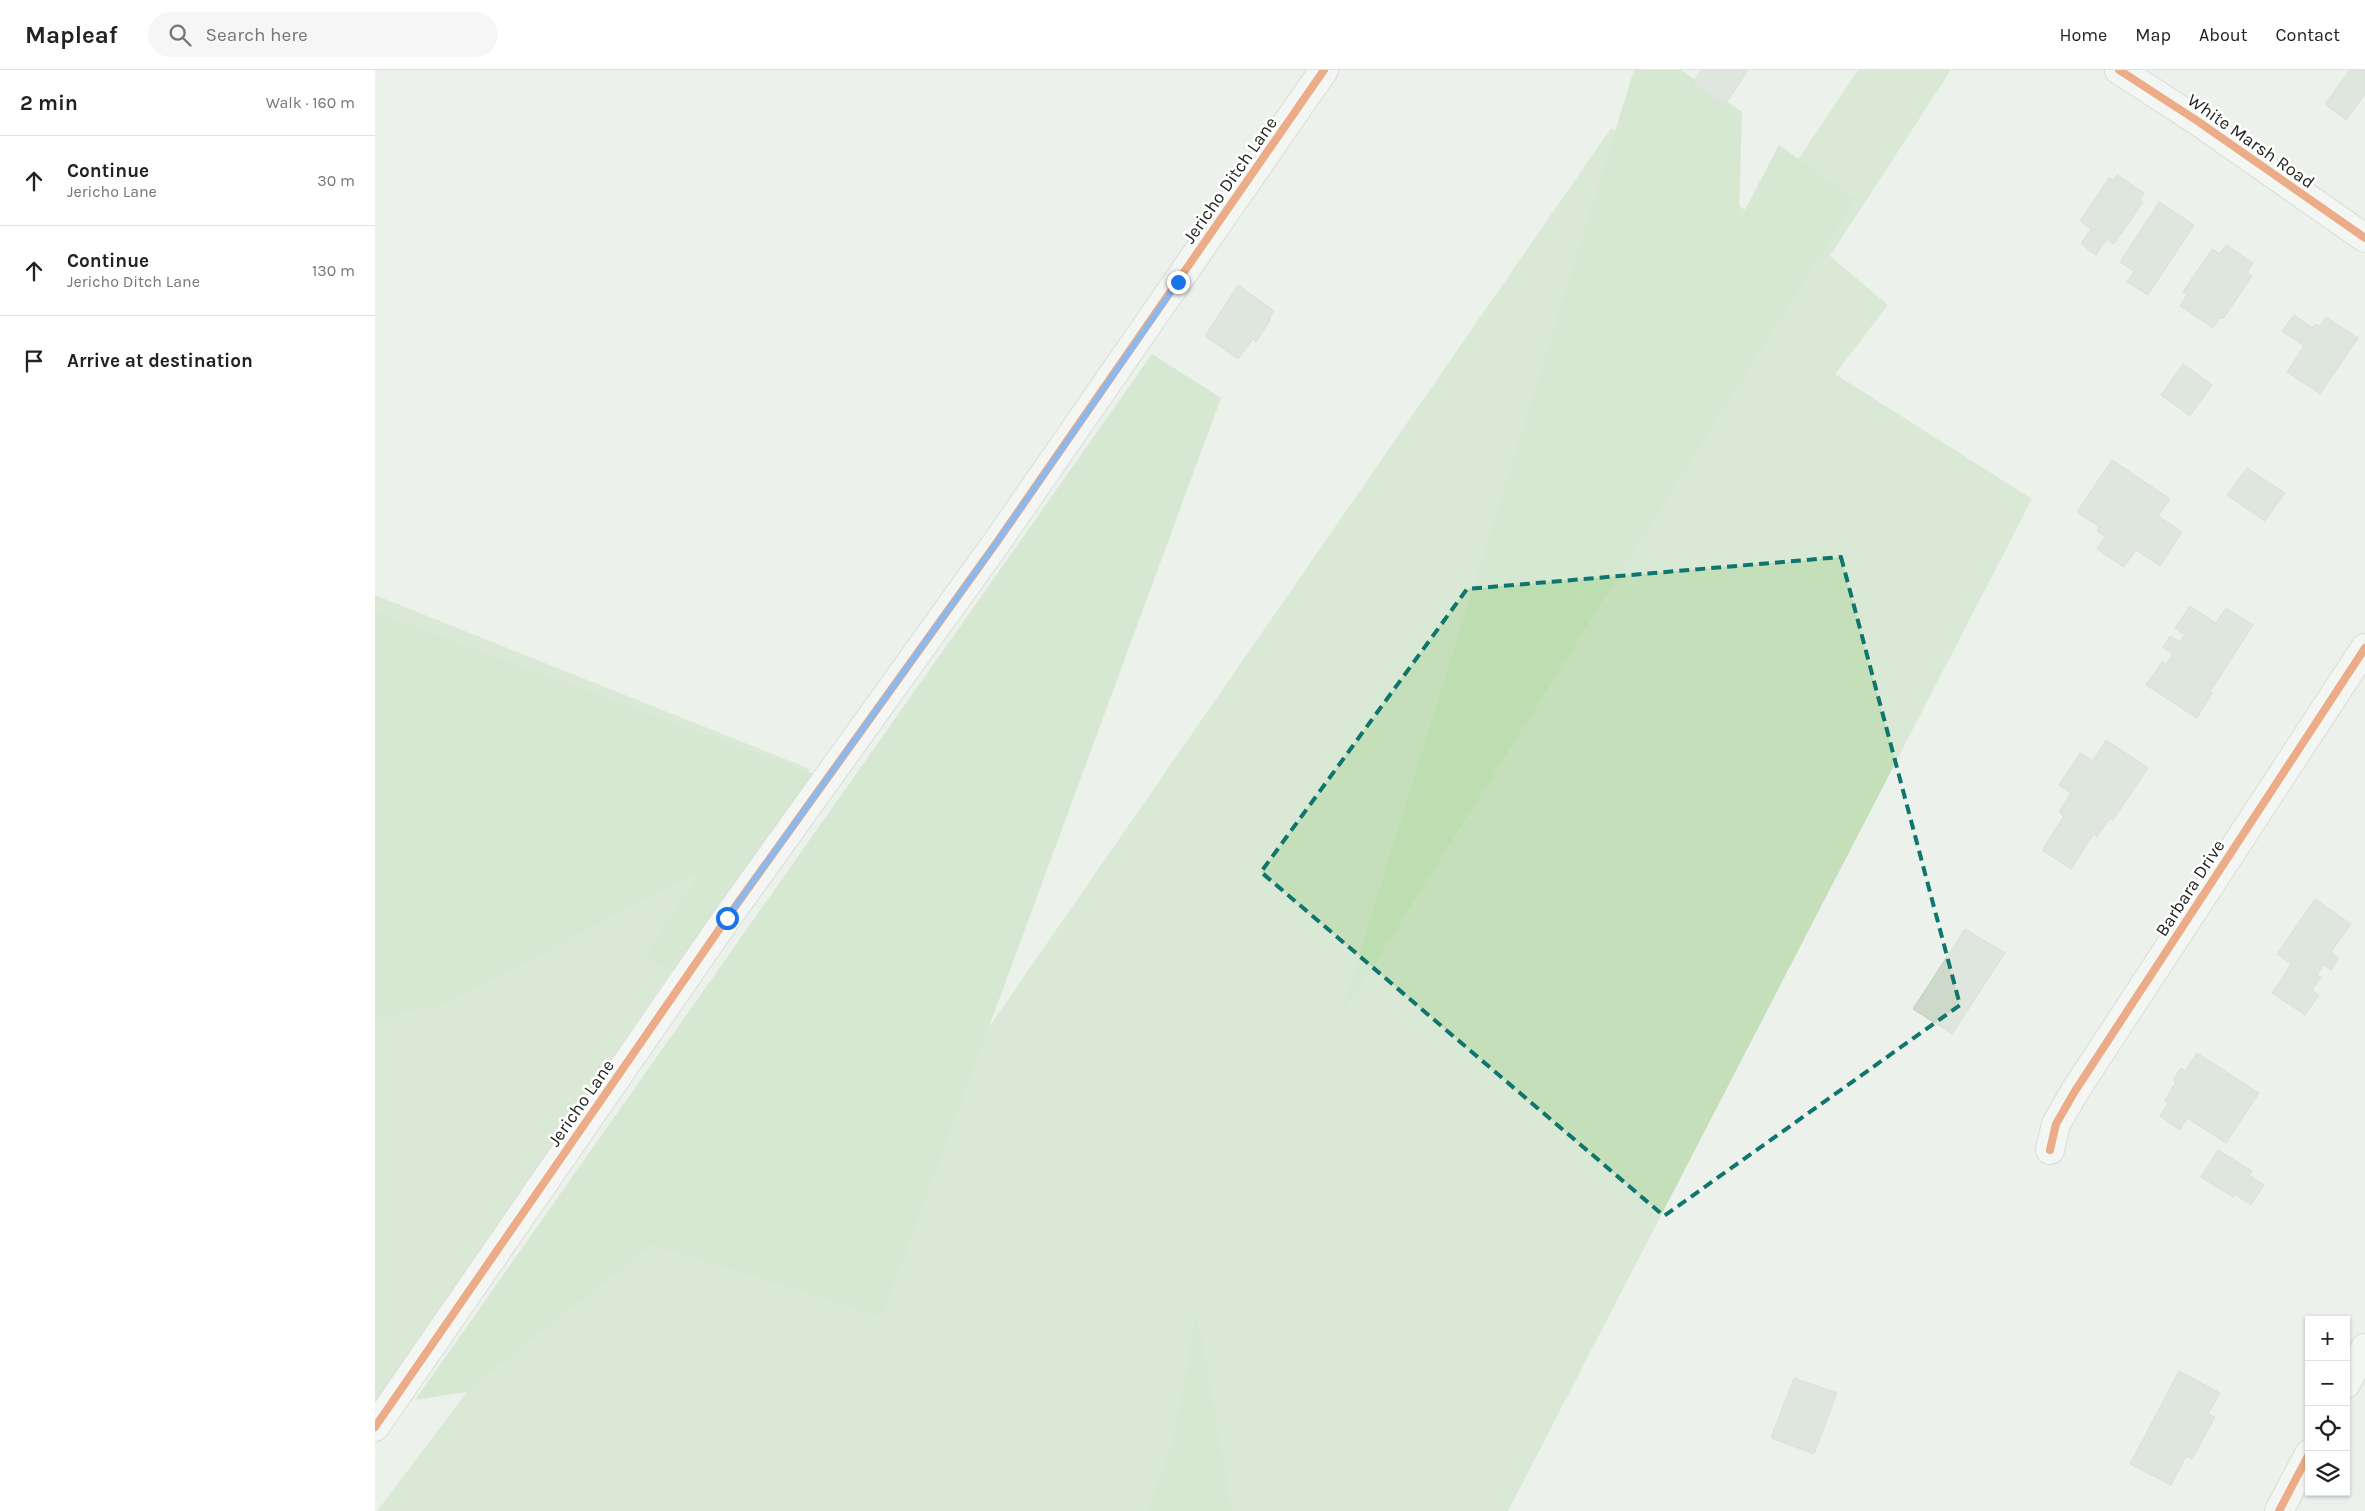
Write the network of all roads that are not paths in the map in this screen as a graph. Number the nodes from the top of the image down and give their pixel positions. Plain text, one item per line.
1 (1324, 70) edge
2 (2119, 70) edge
3 (2365, 238) edge
4 (2365, 648) edge
5 (814, 798) joint
6 (2050, 1150) dead end
7 (2365, 1348) edge
8 (2350, 1376) edge
9 (375, 1427) edge
10 (2305, 1462) edge
11 (2279, 1511) edge

1 - 5 street, Jericho Ditch Lane
2 - 3 street, White Marsh Road
4 - 6 street, Barbara Drive
5 - 9 street, Jericho Lane
7 - 8 street
10 - 11 street

